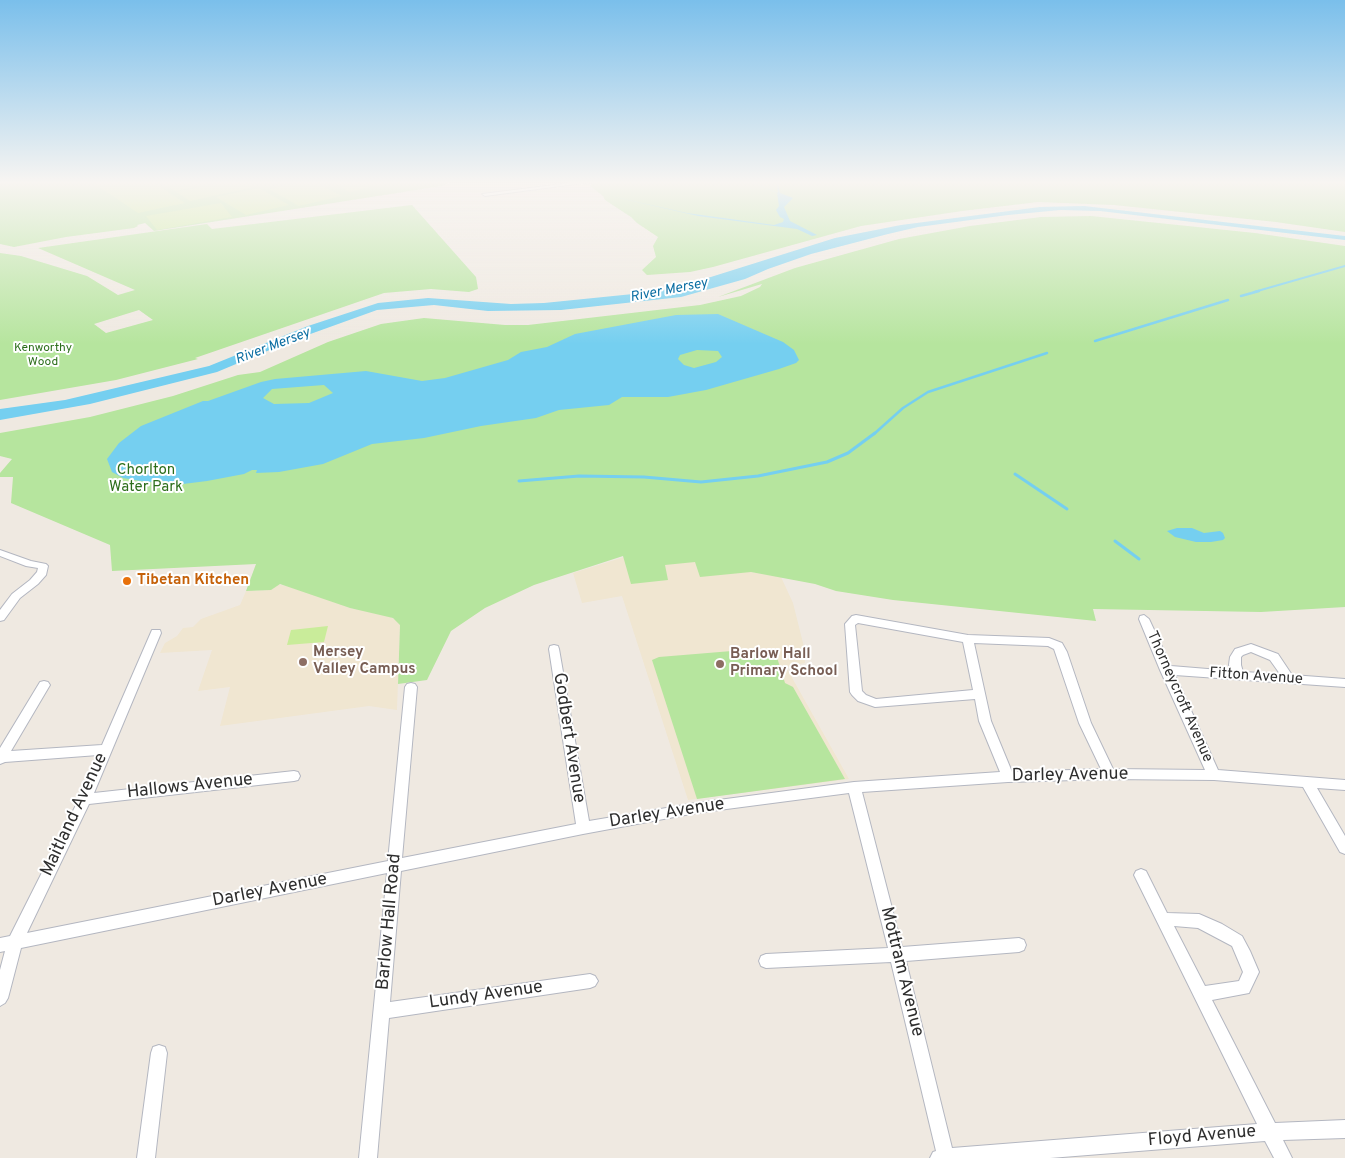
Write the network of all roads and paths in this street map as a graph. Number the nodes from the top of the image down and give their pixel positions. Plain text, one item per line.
1 (0, 553) edge
2 (0, 617) edge
3 (1144, 619) dead end
4 (156, 633) dead end
5 (968, 639) junction
6 (554, 649) dead end
7 (1166, 670) junction
8 (1239, 675) junction
9 (1290, 679) junction
10 (1345, 683) edge
11 (44, 685) dead end
12 (411, 687) dead end
13 (978, 694) junction
14 (105, 750) junction
15 (0, 758) edge
16 (1109, 774) junction
17 (1214, 775) junction
18 (294, 776) dead end
19 (1008, 777) junction
20 (1307, 782) junction
21 (1345, 785) edge
22 (854, 787) junction
23 (85, 799) junction
24 (583, 828) junction
25 (1345, 848) edge
26 (396, 866) junction
27 (1141, 875) dead end
28 (1164, 919) junction
29 (16, 942) junction
30 (0, 945) edge
31 (1019, 945) dead end
32 (897, 955) junction
33 (766, 961) dead end
34 (590, 981) dead end
35 (1202, 994) junction
36 (0, 998) edge
37 (382, 1011) junction
38 (159, 1053) dead end
39 (1345, 1129) edge
40 (1270, 1132) junction
41 (146, 1158) edge
42 (368, 1158) edge
43 (939, 1158) edge
44 (946, 1158) edge
45 (1283, 1158) edge

1 - 2 street
3 - 7 street, Thorneycroft Avenue
4 - 14 street, Maitland Avenue
5 - 13 street
5 - 13 street
5 - 16 street
6 - 24 street, Godbert Avenue
7 - 8 street, Fitton Avenue
7 - 17 street, Thorneycroft Avenue
8 - 9 street, Fitton Avenue
8 - 9 street
9 - 10 street, Fitton Avenue
11 - 15 street
12 - 26 street, Barlow Hall Road
13 - 19 street
14 - 15 street
14 - 23 street, Maitland Avenue
16 - 17 street, Darley Avenue
16 - 19 street, Darley Avenue
17 - 20 street, Darley Avenue
18 - 23 street, Hallows Avenue
19 - 22 street, Darley Avenue
20 - 21 street, Darley Avenue
20 - 25 street
22 - 24 street, Darley Avenue
22 - 32 street, Mottram Avenue
23 - 29 street, Maitland Avenue
24 - 26 street, Darley Avenue
26 - 29 street, Darley Avenue
26 - 37 street, Barlow Hall Road
27 - 28 street
28 - 35 street
28 - 35 street
29 - 30 street, Darley Avenue
29 - 36 street, Maitland Avenue
31 - 32 street
32 - 33 street
32 - 44 street, Mottram Avenue
34 - 37 street, Lundy Avenue
35 - 40 street
37 - 42 street, Barlow Hall Road
38 - 41 street
39 - 40 street, Floyd Avenue
40 - 44 street, Floyd Avenue
40 - 45 street
43 - 44 street, Floyd Avenue

